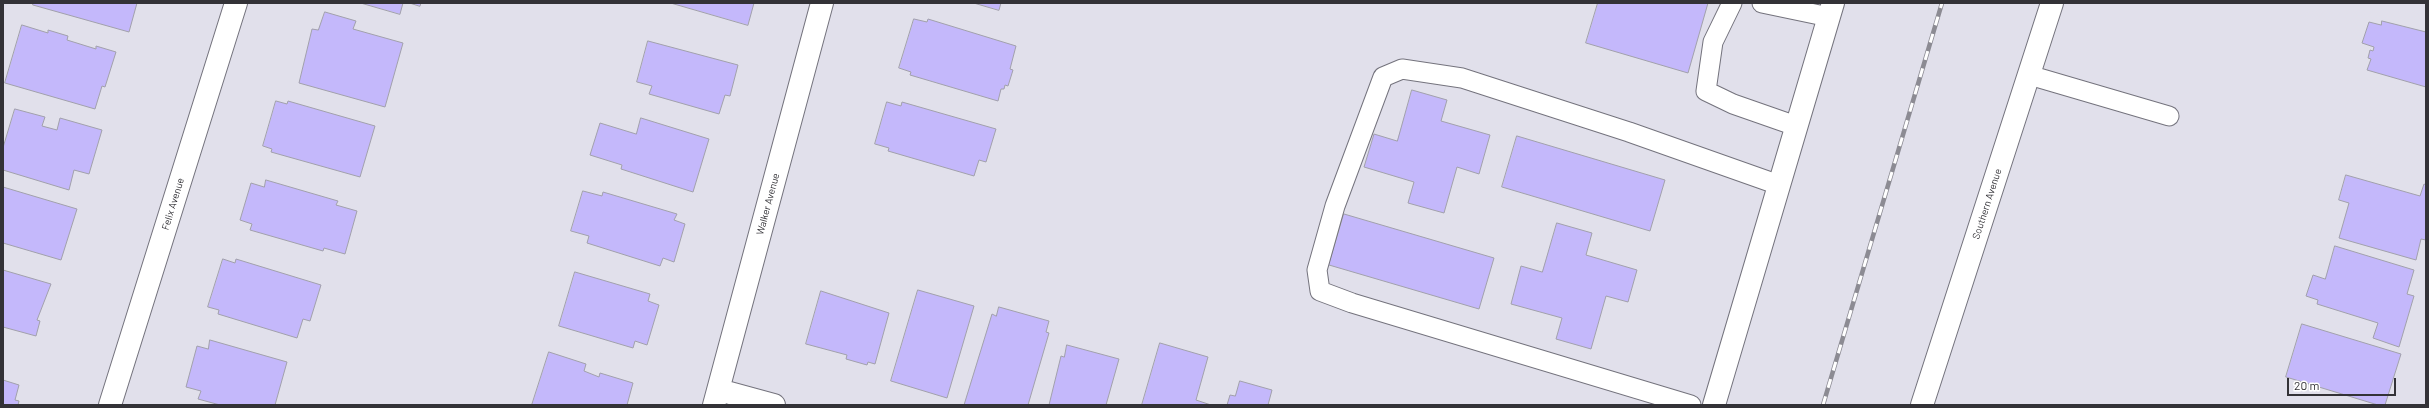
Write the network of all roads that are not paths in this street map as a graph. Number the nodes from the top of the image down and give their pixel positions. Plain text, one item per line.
1 (236, 3) edge
2 (822, 3) edge
3 (1732, 3) edge
4 (1762, 3) edge
5 (2052, 3) edge
6 (1831, 10) edge
7 (2029, 74) junction
8 (2169, 116) dead end
9 (1796, 126) junction
10 (1779, 185) junction
11 (716, 397) edge
12 (110, 405) edge
13 (774, 405) edge
14 (1692, 405) edge
15 (1714, 405) edge
16 (1922, 405) edge

1 - 12 street, Felix Avenue
2 - 11 street, Walker Avenue
3 - 9 lane
4 - 6 lane
5 - 7 street, Southern Avenue
6 - 9 street
7 - 8 lane
7 - 16 street, Southern Avenue
9 - 10 street
10 - 14 lane
10 - 15 street
11 - 13 street

